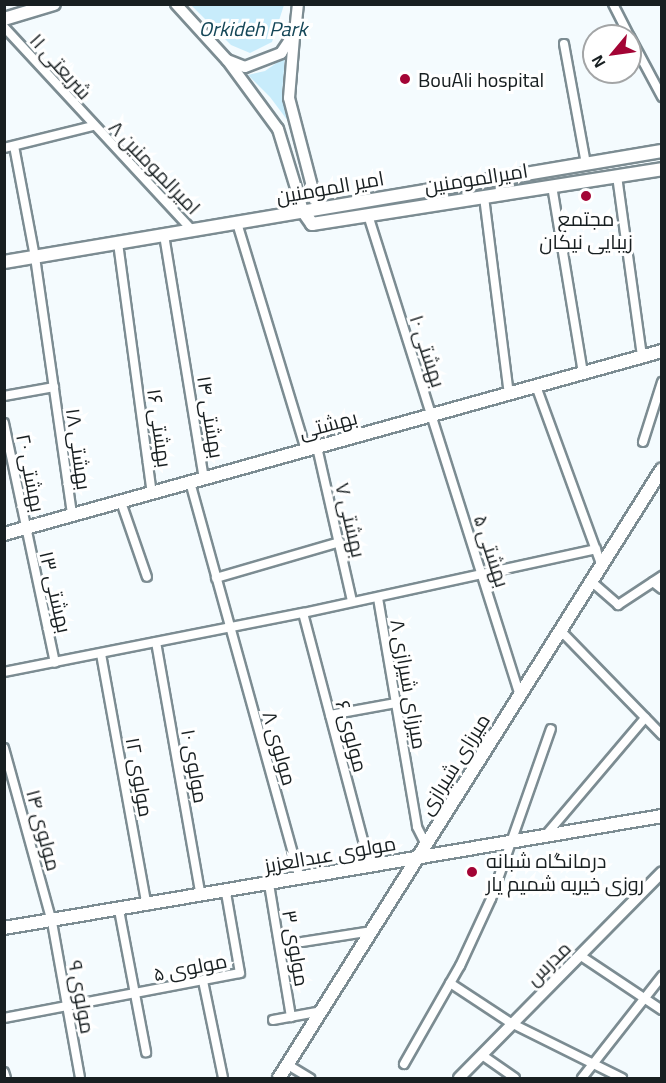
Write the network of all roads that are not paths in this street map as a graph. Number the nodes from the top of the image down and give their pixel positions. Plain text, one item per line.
1 (54, 4) edge
2 (176, 4) edge
3 (298, 4) edge
4 (613, 4) edge
5 (4, 19) edge
6 (623, 24) edge
7 (4, 27) edge
8 (295, 32) junction
9 (564, 44) dead end
10 (227, 60) junction
11 (642, 60) edge
12 (662, 97) edge
13 (93, 126) junction
14 (14, 146) junction
15 (4, 148) edge
16 (662, 151) edge
17 (662, 157) edge
18 (600, 161) junction
19 (586, 164) junction
20 (662, 169) edge
21 (617, 176) junction
22 (552, 186) junction
23 (484, 197) junction
24 (318, 209) junction
25 (303, 211) junction
26 (368, 215) junction
27 (237, 223) junction
28 (192, 230) junction
29 (164, 235) junction
30 (118, 243) junction
31 (35, 257) junction
32 (4, 262) edge
33 (662, 351) edge
34 (642, 357) junction
35 (582, 373) junction
36 (662, 382) edge
37 (536, 386) junction
38 (54, 387) junction
39 (509, 394) junction
40 (4, 396) edge
41 (431, 415) junction
42 (4, 423) edge
43 (643, 442) dead end
44 (311, 449) junction
45 (662, 469) edge
46 (204, 478) junction
47 (190, 483) junction
48 (152, 493) junction
49 (121, 502) junction
50 (72, 515) junction
51 (25, 528) junction
52 (4, 534) edge
53 (340, 542) junction
54 (596, 549) junction
55 (602, 566) junction
56 (483, 575) junction
57 (662, 576) edge
58 (147, 577) dead end
59 (216, 578) junction
60 (592, 582) junction
61 (653, 582) junction
62 (662, 589) edge
63 (378, 598) junction
64 (352, 601) junction
65 (303, 613) junction
66 (229, 627) junction
67 (561, 631) junction
68 (156, 642) junction
69 (101, 654) junction
70 (55, 663) junction
71 (4, 672) edge
72 (520, 696) junction
73 (396, 703) junction
74 (330, 715) junction
75 (645, 718) junction
76 (551, 729) dead end
77 (662, 735) edge
78 (4, 748) edge
79 (6, 763) edge
80 (662, 816) edge
81 (543, 839) junction
82 (426, 844) junction
83 (513, 844) junction
84 (416, 857) junction
85 (370, 867) junction
86 (662, 872) edge
87 (300, 879) junction
88 (269, 884) junction
89 (226, 893) junction
90 (201, 896) junction
91 (147, 906) junction
92 (119, 910) junction
93 (52, 922) junction
94 (4, 928) edge
95 (372, 931) junction
96 (302, 942) dead end
97 (581, 956) junction
98 (662, 976) edge
99 (202, 981) junction
100 (450, 983) junction
101 (136, 994) junction
102 (643, 998) junction
103 (67, 1009) junction
104 (662, 1010) edge
105 (322, 1011) junction
106 (291, 1017) junction
107 (4, 1018) edge
108 (273, 1020) dead end
109 (511, 1023) junction
110 (146, 1052) dead end
111 (482, 1055) junction
112 (404, 1064) dead end
113 (595, 1064) junction
114 (288, 1065) junction
115 (4, 1072) edge
116 (6, 1078) edge
117 (80, 1078) edge
118 (223, 1078) edge
119 (279, 1078) edge
120 (310, 1078) edge
121 (459, 1078) edge
122 (515, 1078) edge
123 (582, 1078) edge
124 (622, 1078) edge

1 - 5 main road
2 - 10 street
3 - 8 street
4 - 6 street
7 - 13 street, شریعتی ۱۱
8 - 10 street
8 - 24 street
9 - 19 street
10 - 25 street
11 - 12 street
13 - 14 street
13 - 28 street, امیرالمومنین ۸
14 - 15 street
14 - 31 street, بهشتی ۱۸
16 - 18 main road, امیر المومنین
17 - 18 main road
18 - 19 main road, امیر المومنین
19 - 24 main road, امیر المومنین
20 - 21 main road, امیرالمومنین
21 - 22 main road, امیرالمومنین
21 - 34 street
22 - 23 main road, امیرالمومنین
22 - 35 street
23 - 26 main road, امیرالمومنین
23 - 39 street
24 - 25 main road, امیر المومنین
25 - 26 main road, امیرالمومنین
25 - 27 main road, امیر المومنین
26 - 41 street, بهشتی ۱۰
27 - 28 main road, امیر المومنین
27 - 44 street, بهشتی ۷
28 - 29 main road, امیر المومنین
29 - 30 main road, امیر المومنین
29 - 46 street, بهشتی ۱۴
30 - 31 main road, امیر المومنین
30 - 48 street, بهشتی ۱۶
31 - 32 main road, امیر المومنین
31 - 38 street, بهشتی ۱۸
33 - 34 main road, بهشتی
34 - 35 main road, بهشتی
35 - 37 main road, بهشتی
36 - 43 street
37 - 39 main road, بهشتی
37 - 54 street
38 - 40 street
38 - 50 street, بهشتی ۱۸
39 - 41 main road, بهشتی
41 - 44 main road, بهشتی
41 - 56 street, بهشتی ۵
42 - 51 street, بهشتی ۲۰
44 - 46 main road, بهشتی
44 - 53 street, بهشتی ۷
45 - 55 main road, میرزای شیرازی
46 - 47 main road, بهشتی
47 - 48 main road, بهشتی
47 - 59 street, مولوی ۸
48 - 49 main road, بهشتی
49 - 50 main road, بهشتی
49 - 58 street
50 - 51 main road, بهشتی
51 - 52 main road, بهشتی
51 - 70 street, بهشتی ۱۳
53 - 59 street
53 - 64 street, بهشتی ۷
54 - 55 street
54 - 56 street
55 - 60 main road, میرزای شیرازی
56 - 63 street
56 - 72 street, بهشتی ۵
57 - 61 street
59 - 66 street, مولوی ۸
60 - 61 street
60 - 67 main road, میرزای شیرازی
61 - 62 street
63 - 64 street
63 - 73 street, میرزای شیرازی ۸
64 - 65 street
65 - 66 street
65 - 74 street, مولوی ۶
66 - 68 street
66 - 87 street, مولوی ۸
67 - 72 main road, میرزای شیرازی
67 - 75 street
68 - 69 street
68 - 90 street, مولوی ۱۰
69 - 70 street
69 - 91 street, مولوی ۱۲
70 - 71 street
72 - 82 main road, میرزای شیرازی
73 - 74 street
73 - 82 street, میرزای شیرازی ۸
74 - 85 street, مولوی ۶
75 - 77 street
75 - 81 street
76 - 83 street
78 - 79 street, مولوی ۱۴
79 - 93 street, مولوی ۱۴
80 - 81 main road, مولوی عبدالعزیز
81 - 83 main road, مولوی عبدالعزیز
82 - 84 main road, میرزای شیرازی
83 - 84 main road, مولوی عبدالعزیز
83 - 100 street
84 - 85 main road, مولوی عبدالعزیز
84 - 95 main road, میرزای شیرازی
85 - 87 main road, مولوی عبدالعزیز
86 - 97 street, مدرس
87 - 88 main road, مولوی عبدالعزیز
88 - 89 main road, مولوی عبدالعزیز
88 - 106 street, مولوی ۳
89 - 90 main road, مولوی عبدالعزیز
89 - 99 street, مولوی ۵
90 - 91 main road, مولوی عبدالعزیز
91 - 92 main road, مولوی عبدالعزیز
92 - 93 main road, مولوی عبدالعزیز
92 - 101 street
93 - 94 main road, مولوی عبدالعزیز
93 - 103 street, مولوی ۹
95 - 96 street
95 - 105 main road, میرزای شیرازی
97 - 102 street
97 - 109 street, مدرس
98 - 102 street
99 - 101 street, مولوی ۵
99 - 118 street
100 - 109 street
100 - 112 street
101 - 103 street, مولوی ۵
101 - 110 street
102 - 104 street
102 - 113 street
103 - 107 street, مولوی ۵
103 - 117 street, مولوی ۹
105 - 106 street
105 - 114 main road, میرزای شیرازی
106 - 108 street
109 - 111 street, مدرس
109 - 113 street
111 - 121 street, مدرس
111 - 122 street
113 - 123 street
113 - 124 street
114 - 119 main road, میرزای شیرازی
114 - 120 street
115 - 116 street

